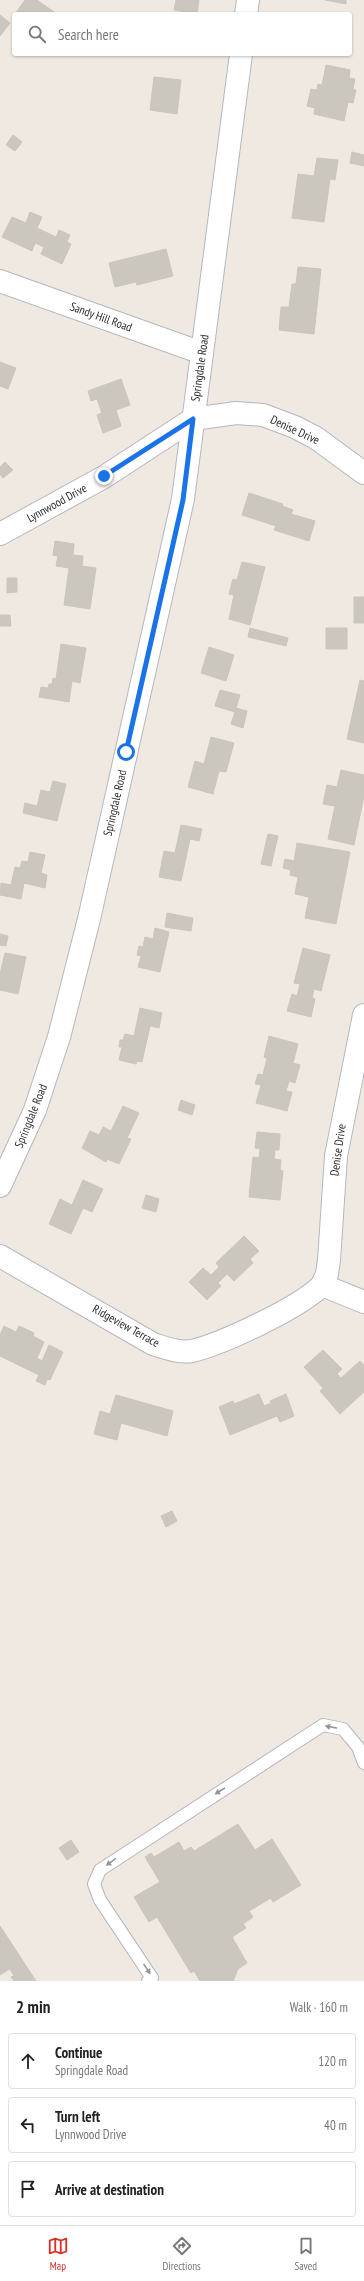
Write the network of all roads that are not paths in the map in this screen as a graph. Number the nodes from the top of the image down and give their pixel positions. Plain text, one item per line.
1 (248, 0) edge
2 (246, 12) edge
3 (241, 56) edge
4 (0, 281) edge
5 (202, 353) junction
6 (193, 419) junction
7 (364, 473) edge
8 (0, 534) edge
9 (364, 1015) edge
10 (0, 1186) edge
11 (0, 1256) edge
12 (322, 1285) junction
13 (364, 1302) edge
14 (364, 1763) edge
15 (148, 1981) edge

1 - 2 street
3 - 5 street, Springdale Road
4 - 5 street, Sandy Hill Road
5 - 6 street, Springdale Road
6 - 7 street, Denise Drive
6 - 8 street, Lynnwood Drive
6 - 10 street, Springdale Road
9 - 12 street, Denise Drive
11 - 12 street, Ridgeview Terrace
12 - 13 street
14 -> 15 lane

